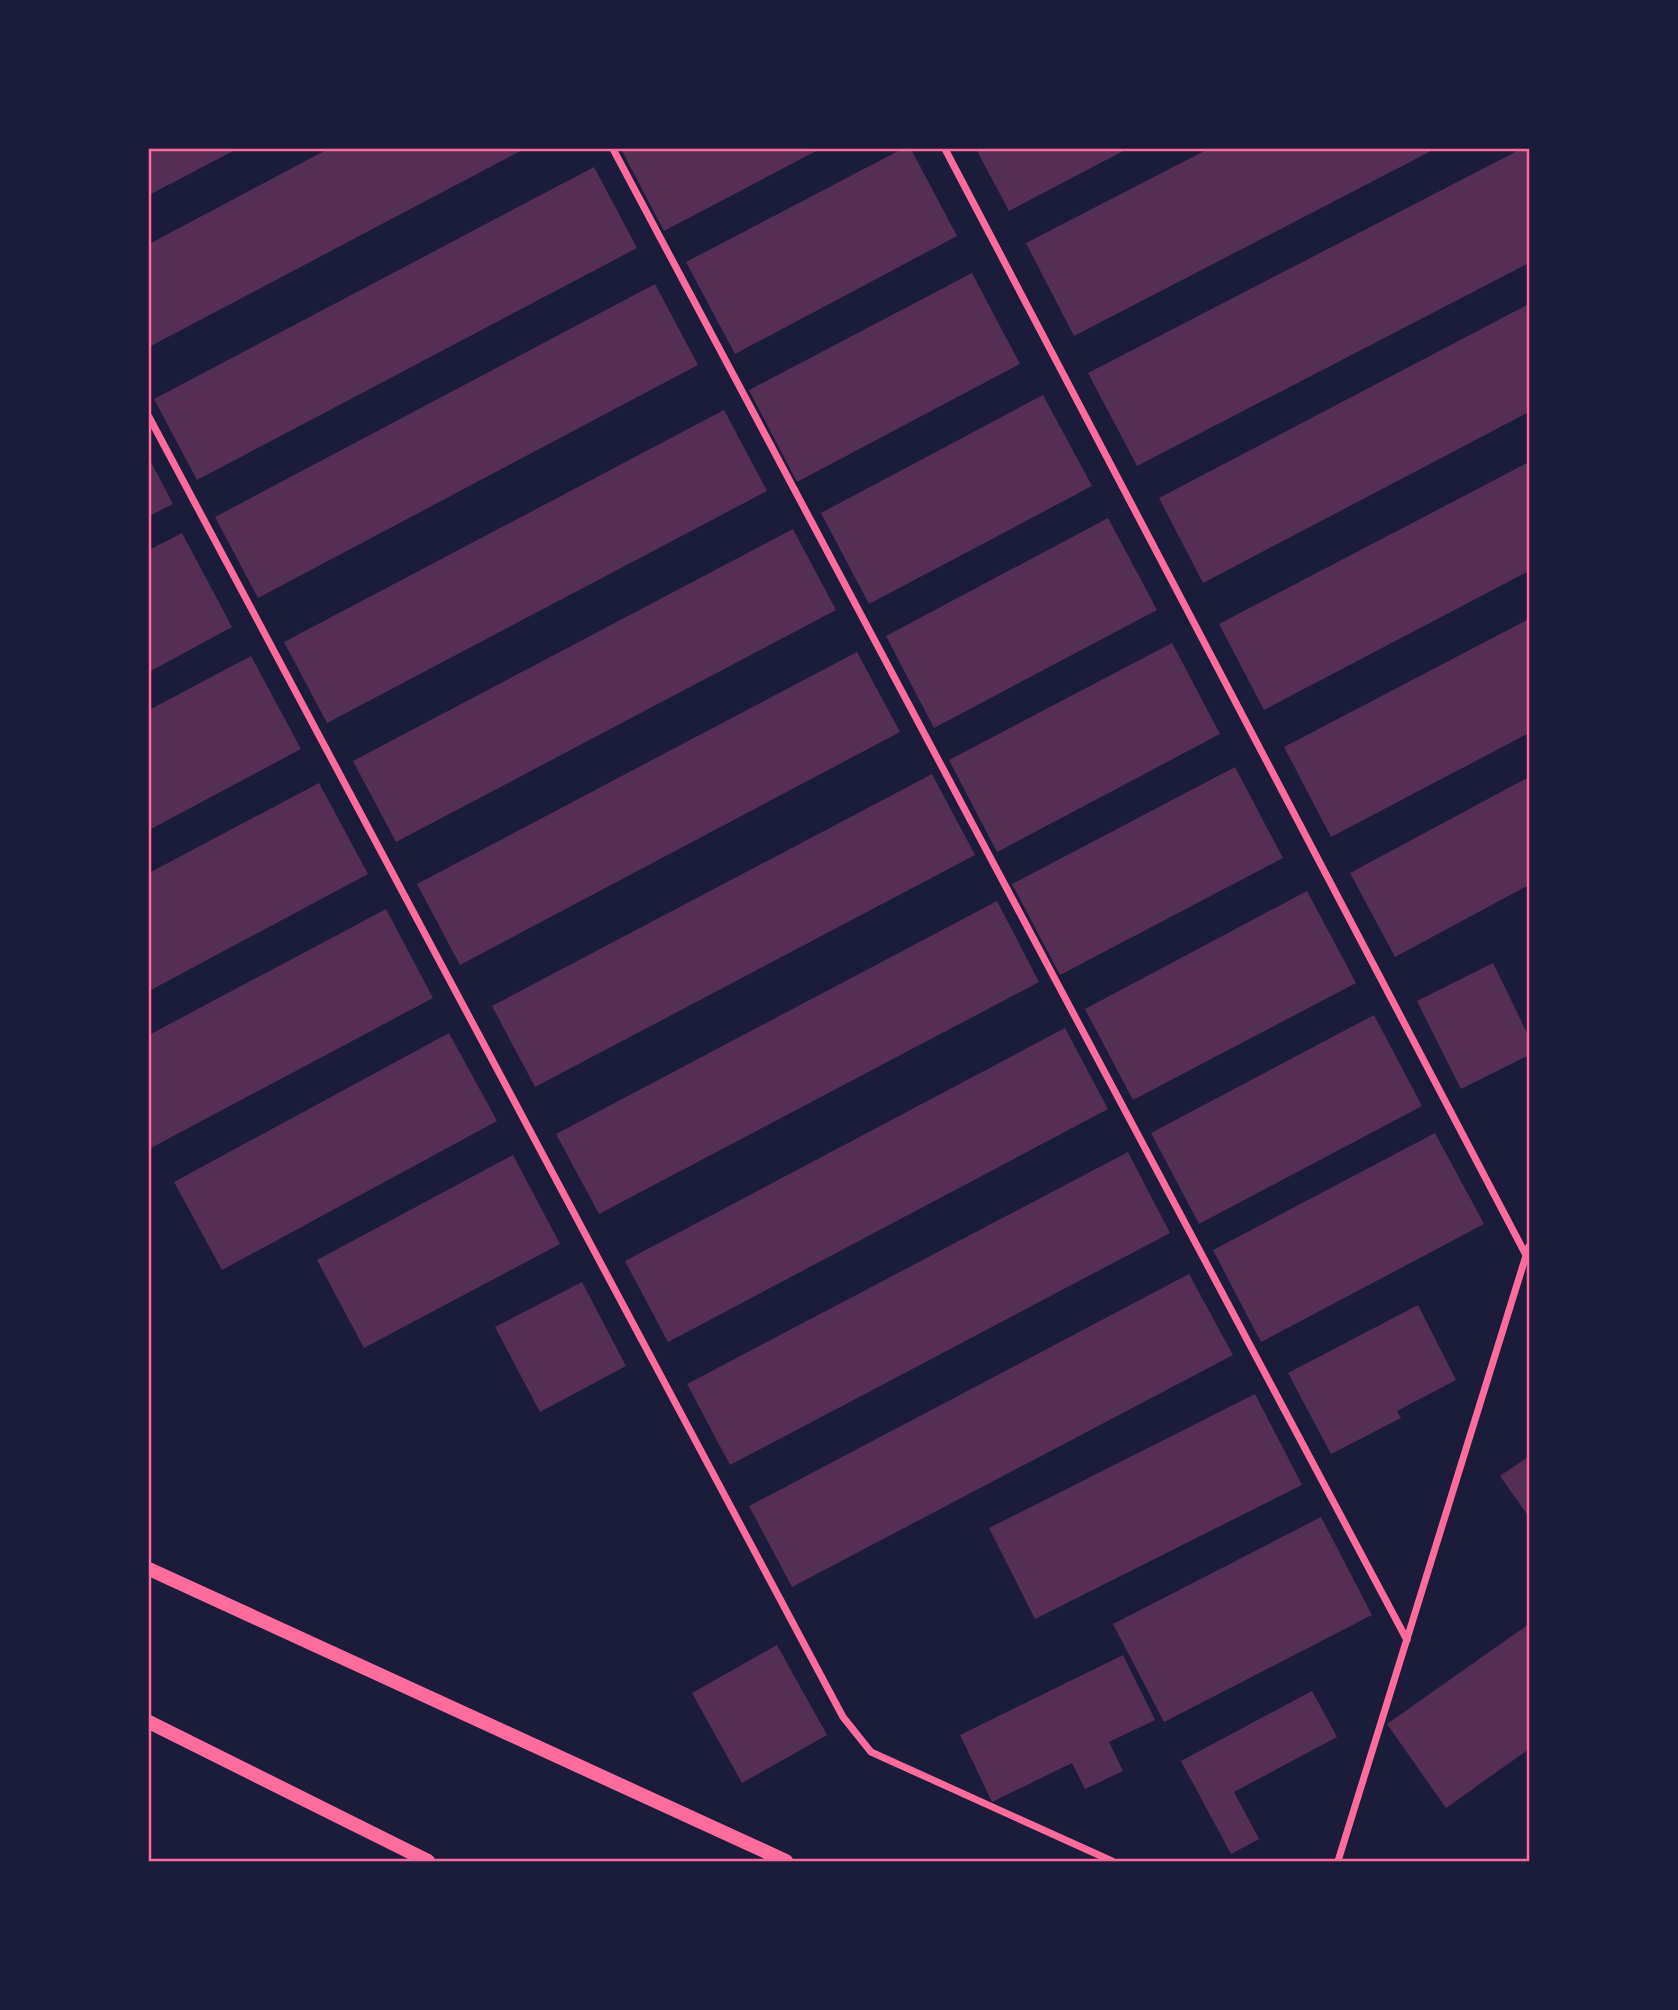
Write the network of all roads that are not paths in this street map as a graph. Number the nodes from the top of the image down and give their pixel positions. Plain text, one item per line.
1 (613, 149) edge
2 (945, 149) edge
3 (149, 417) edge
4 (1529, 1246) edge
5 (1526, 1255) junction
6 (149, 1569) edge
7 (1407, 1640) junction
8 (149, 1722) edge
9 (428, 1861) edge
10 (786, 1861) edge
11 (1112, 1861) edge
12 (1338, 1861) edge

1 - 7 street
2 - 5 street
3 - 11 street
4 - 5 street
5 - 7 street
6 - 10 main road
7 - 12 street
8 - 9 main road

